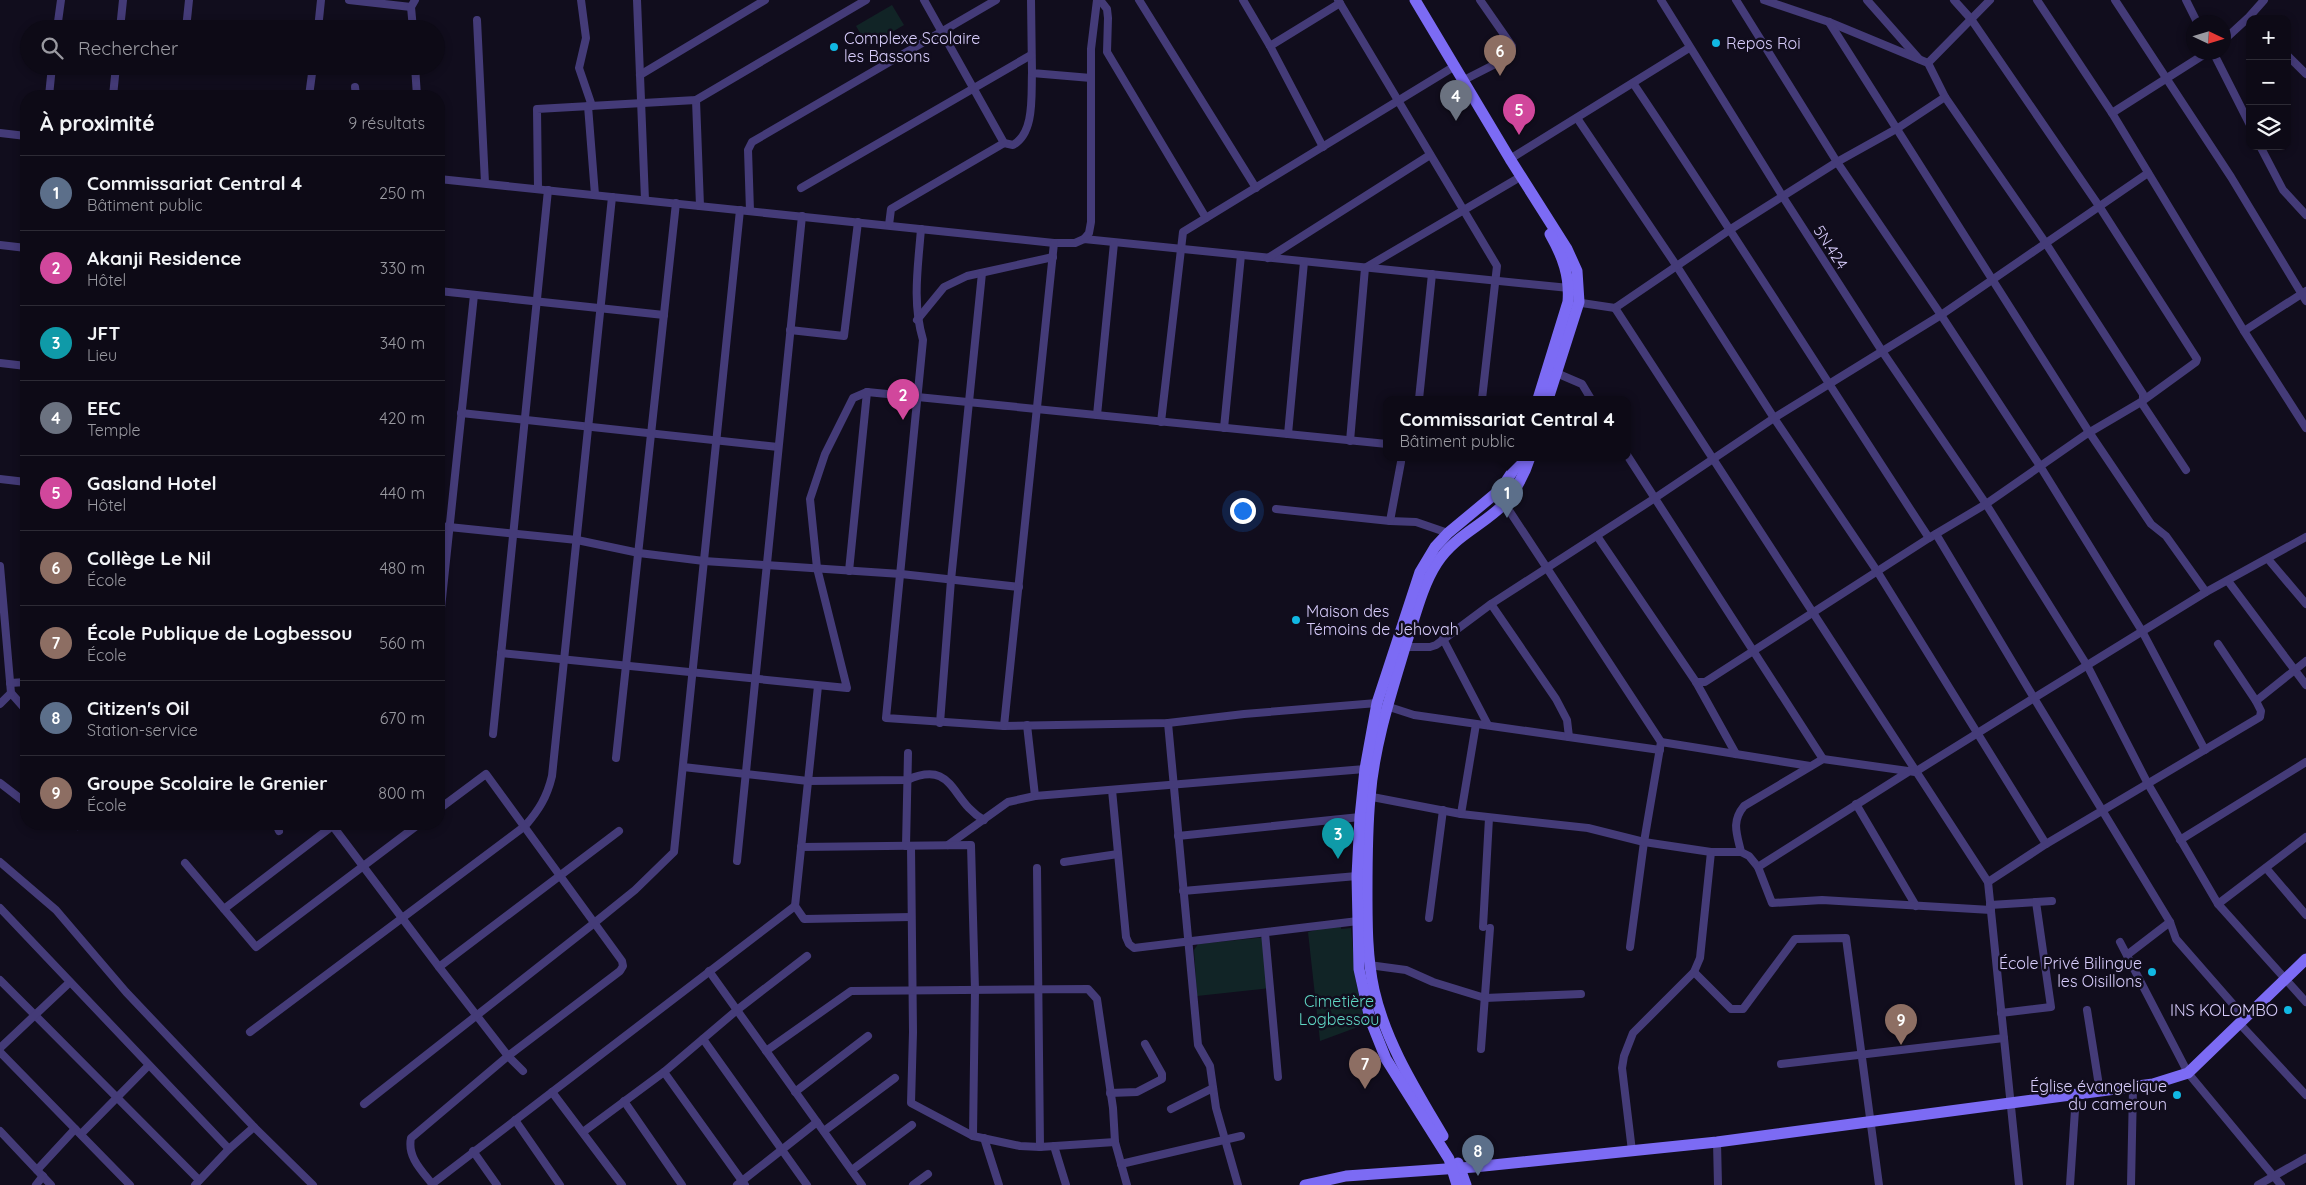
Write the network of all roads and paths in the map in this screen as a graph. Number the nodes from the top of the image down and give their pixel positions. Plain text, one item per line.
1 (61, 0) edge
2 (123, 0) edge
3 (188, 0) edge
4 (321, 0) edge
5 (349, 0) edge
6 (581, 0) edge
7 (637, 0) edge
8 (765, 0) edge
9 (866, 0) edge
10 (924, 0) edge
11 (996, 0) edge
12 (1031, 0) edge
13 (1099, 0) edge
14 (1139, 0) edge
15 (1243, 0) edge
16 (1408, 0) edge
17 (1416, 0) edge
18 (1480, 0) edge
19 (1661, 0) edge
20 (1736, 0) edge
21 (1764, 0) edge
22 (1867, 0) edge
23 (1954, 0) edge
24 (1990, 0) edge
25 (2037, 0) edge
26 (2115, 0) edge
27 (2186, 0) edge
28 (2264, 0) edge
29 (1339, 1) edge
30 (413, 3) edge
31 (2194, 15) edge
32 (2252, 15) edge
33 (1971, 19) junction
34 (58, 20) edge
35 (121, 20) edge
36 (187, 20) edge
37 (319, 20) edge
38 (413, 20) edge
39 (477, 20) dead end
40 (2246, 21) edge
41 (1829, 22) junction
42 (942, 31) junction
43 (2231, 34) edge
44 (1270, 46) junction
45 (1689, 48) junction
46 (1031, 55) junction
47 (2291, 59) edge
48 (2195, 60) edge
49 (2217, 60) edge
50 (1924, 62) junction
51 (1452, 68) junction
52 (1032, 73) junction
53 (2306, 74) edge
54 (51, 75) edge
55 (115, 75) edge
56 (312, 75) edge
57 (416, 75) edge
58 (640, 75) junction
59 (2166, 77) junction
60 (1091, 78) junction
61 (1464, 80) junction
62 (1632, 83) junction
63 (355, 87) dead end
64 (974, 87) junction
65 (50, 90) edge
66 (114, 90) edge
67 (310, 90) edge
68 (355, 90) edge
69 (417, 90) edge
70 (1945, 97) junction
71 (696, 100) junction
72 (1398, 101) junction
73 (641, 103) junction
74 (590, 106) junction
75 (2112, 113) junction
76 (2246, 117) edge
77 (1577, 118) junction
78 (1898, 128) junction
79 (0, 133) edge
80 (20, 135) edge
81 (1004, 143) junction
82 (1323, 147) junction
83 (2262, 150) edge
84 (1430, 155) junction
85 (1510, 159) junction
86 (1837, 162) junction
87 (2148, 173) junction
88 (445, 180) edge
89 (1515, 180) junction
90 (485, 183) junction
91 (801, 188) dead end
92 (1256, 188) junction
93 (538, 189) junction
94 (548, 190) junction
95 (595, 195) junction
96 (612, 197) junction
97 (1783, 198) junction
98 (645, 200) junction
99 (676, 203) junction
100 (700, 206) junction
101 (2099, 206) junction
102 (740, 210) junction
103 (1464, 210) junction
104 (750, 211) junction
105 (2306, 215) edge
106 (802, 216) junction
107 (1206, 218) junction
108 (858, 222) junction
109 (889, 225) junction
110 (921, 229) junction
111 (1731, 229) junction
112 (1084, 239) junction
113 (2045, 242) junction
114 (1054, 243) junction
115 (1114, 243) junction
116 (0, 245) edge
117 (20, 247) edge
118 (1181, 250) junction
119 (1242, 255) junction
120 (1053, 257) junction
121 (1268, 258) junction
122 (1304, 262) junction
123 (1676, 265) junction
124 (1364, 268) junction
125 (982, 273) junction
126 (1432, 274) junction
127 (1992, 280) junction
128 (1495, 281) junction
129 (1569, 288) junction
130 (445, 292) edge
131 (474, 295) junction
132 (2304, 295) edge
133 (537, 301) junction
134 (1573, 302) junction
135 (601, 308) junction
136 (1615, 308) junction
137 (664, 314) junction
138 (1941, 315) junction
139 (917, 320) junction
140 (790, 330) junction
141 (2244, 331) junction
142 (1882, 351) junction
143 (0, 363) edge
144 (20, 365) edge
145 (1551, 371) junction
146 (1828, 384) junction
147 (868, 392) junction
148 (1419, 396) edge
149 (1482, 396) edge
150 (1539, 396) edge
151 (1548, 396) edge
152 (1589, 396) edge
153 (918, 397) junction
154 (2142, 400) junction
155 (969, 402) junction
156 (1037, 409) junction
157 (461, 413) junction
158 (1097, 415) junction
159 (1774, 418) junction
160 (525, 420) junction
161 (1161, 422) junction
162 (588, 427) junction
163 (1224, 428) junction
164 (2306, 428) edge
165 (2089, 432) junction
166 (651, 434) junction
167 (1288, 434) junction
168 (716, 441) junction
169 (1350, 441) junction
170 (1383, 444) edge
171 (778, 447) junction
172 (1714, 459) junction
173 (1519, 461) edge
174 (1521, 461) edge
175 (1631, 461) edge
176 (1401, 462) dead end
177 (2040, 466) junction
178 (2186, 470) dead end
179 (0, 479) edge
180 (20, 481) edge
181 (1497, 492) junction
182 (1655, 498) junction
183 (1504, 504) junction
184 (1986, 504) junction
185 (1276, 509) dead end
186 (1390, 521) junction
187 (445, 527) edge
188 (449, 527) junction
189 (1448, 533) junction
190 (513, 534) junction
191 (1597, 536) junction
192 (1933, 536) junction
193 (2306, 537) edge
194 (577, 540) junction
195 (639, 553) junction
196 (2268, 559) junction
197 (704, 561) junction
198 (767, 565) junction
199 (0, 566) edge
200 (445, 567) edge
201 (817, 568) junction
202 (1547, 568) junction
203 (1877, 570) junction
204 (849, 571) junction
205 (900, 574) junction
206 (951, 580) junction
207 (2228, 581) junction
208 (1019, 587) junction
209 (2206, 592) junction
210 (1491, 604) junction
211 (2306, 604) edge
212 (1811, 612) junction
213 (2142, 631) junction
214 (1443, 640) junction
215 (3, 642) edge
216 (2218, 644) dead end
217 (1405, 647) junction
218 (1754, 652) junction
219 (501, 653) junction
220 (564, 660) junction
221 (2306, 661) edge
222 (626, 666) junction
223 (2088, 667) junction
224 (2293, 670) junction
225 (692, 673) junction
226 (755, 680) junction
227 (20, 682) edge
228 (1696, 682) junction
229 (10, 683) junction
230 (2306, 685) edge
231 (818, 686) junction
232 (11, 693) junction
233 (2034, 698) junction
234 (2256, 701) junction
235 (20, 703) edge
236 (0, 704) edge
237 (1382, 704) junction
238 (940, 723) junction
239 (1168, 724) junction
240 (1476, 724) junction
241 (1027, 725) junction
242 (1488, 725) junction
243 (1004, 726) junction
244 (1978, 733) junction
245 (493, 734) dead end
246 (1569, 737) junction
247 (1660, 746) junction
248 (2205, 750) junction
249 (908, 753) dead end
250 (1736, 754) junction
251 (616, 758) dead end
252 (1823, 759) junction
253 (2306, 762) edge
254 (1810, 766) junction
255 (683, 767) junction
256 (1366, 769) junction
257 (1911, 772) junction
258 (746, 774) junction
259 (907, 780) junction
260 (808, 781) junction
261 (0, 783) edge
262 (2148, 784) junction
263 (1173, 785) junction
264 (1112, 790) junction
265 (1035, 796) junction
266 (1366, 796) junction
267 (20, 798) edge
268 (1856, 804) junction
269 (445, 805) edge
270 (1443, 810) junction
271 (2102, 811) junction
272 (1461, 814) junction
273 (1360, 818) junction
274 (1489, 818) junction
275 (984, 820) junction
276 (525, 826) junction
277 (327, 830) edge
278 (337, 830) edge
279 (411, 830) edge
280 (619, 831) dead end
281 (1178, 836) junction
282 (2306, 837) edge
283 (2180, 840) junction
284 (1644, 842) junction
285 (2046, 844) junction
286 (948, 845) junction
287 (909, 846) junction
288 (801, 847) junction
289 (1711, 852) junction
290 (1741, 852) junction
291 (1118, 854) junction
292 (737, 861) dead end
293 (0, 862) edge
294 (1064, 862) dead end
295 (185, 863) dead end
296 (363, 865) junction
297 (1758, 867) junction
298 (1037, 868) dead end
299 (2266, 868) junction
300 (560, 876) junction
301 (1357, 876) junction
302 (1988, 882) junction
303 (1183, 891) junction
304 (2052, 901) dead end
305 (2036, 902) junction
306 (2218, 904) junction
307 (795, 906) junction
308 (1916, 906) junction
309 (1990, 907) junction
310 (0, 908) edge
311 (224, 909) junction
312 (2306, 915) edge
313 (402, 916) junction
314 (911, 917) junction
315 (1429, 918) dead end
316 (1358, 921) junction
317 (2170, 922) junction
318 (593, 924) junction
319 (1265, 933) junction
320 (2120, 942) dead end
321 (1188, 943) junction
322 (1630, 948) dead end
323 (2127, 955) junction
324 (807, 956) dead end
325 (2306, 959) edge
326 (1370, 965) junction
327 (439, 967) junction
328 (709, 971) junction
329 (1694, 972) junction
330 (0, 980) edge
331 (2285, 980) junction
332 (70, 982) junction
333 (1039, 989) junction
334 (913, 990) junction
335 (974, 990) junction
336 (1580, 994) dead end
337 (1485, 998) junction
338 (2306, 1002) edge
339 (737, 1010) junction
340 (2087, 1010) dead end
341 (477, 1013) junction
342 (2001, 1013) junction
343 (35, 1015) junction
344 (2242, 1021) junction
345 (250, 1032) dead end
346 (868, 1036) dead end
347 (2004, 1038) junction
348 (702, 1040) junction
349 (1145, 1044) dead end
350 (1481, 1049) dead end
351 (0, 1050) edge
352 (766, 1051) junction
353 (1862, 1054) junction
354 (508, 1056) junction
355 (1781, 1064) dead end
356 (148, 1066) junction
357 (523, 1071) dead end
358 (664, 1072) junction
359 (2188, 1073) junction
360 (1278, 1077) dead end
361 (895, 1078) dead end
362 (1213, 1088) junction
363 (2133, 1088) junction
364 (552, 1092) junction
365 (795, 1092) junction
366 (2100, 1092) junction
367 (1110, 1093) junction
368 (2076, 1095) junction
369 (2306, 1095) edge
370 (117, 1098) junction
371 (624, 1101) junction
372 (2010, 1103) junction
373 (364, 1104) dead end
374 (1171, 1109) dead end
375 (515, 1120) junction
376 (817, 1122) junction
377 (1871, 1122) junction
378 (912, 1125) dead end
379 (254, 1128) junction
380 (0, 1131) edge
381 (824, 1131) junction
382 (78, 1132) junction
383 (583, 1132) junction
384 (973, 1136) junction
385 (1241, 1136) dead end
386 (984, 1138) junction
387 (1225, 1139) junction
388 (1115, 1142) junction
389 (1717, 1142) junction
390 (1054, 1146) junction
391 (1040, 1147) junction
392 (229, 1148) junction
393 (782, 1150) junction
394 (474, 1151) junction
395 (1632, 1151) junction
396 (2306, 1158) edge
397 (1121, 1164) junction
398 (1457, 1168) junction
399 (37, 1170) junction
400 (852, 1170) junction
401 (928, 1174) dead end
402 (44, 1176) junction
403 (2272, 1176) junction
404 (197, 1183) edge
405 (432, 1184) edge
406 (741, 1184) edge
407 (36, 1185) edge
408 (52, 1185) edge
409 (130, 1185) edge
410 (313, 1185) edge
411 (497, 1185) edge
412 (560, 1185) edge
413 (622, 1185) edge
414 (682, 1185) edge
415 (807, 1185) edge
416 (862, 1185) edge
417 (913, 1185) edge
418 (999, 1185) edge
419 (1066, 1185) edge
420 (1127, 1185) edge
421 (1238, 1185) edge
422 (1305, 1185) edge
423 (1457, 1185) edge
424 (1466, 1185) edge
425 (1718, 1185) edge
426 (1879, 1185) edge
427 (2019, 1185) edge
428 (2061, 1185) edge
429 (2070, 1185) edge
430 (2131, 1185) edge
431 (2258, 1185) edge
432 (2281, 1185) edge

1 - 34 street
2 - 35 street
3 - 36 street
4 - 37 street
5 - 30 street
6 - 74 street
7 - 58 street
8 - 58 street
9 - 71 street
10 - 42 street
11 - 42 street
12 - 46 street
13 - 60 street
13 - 107 street
14 - 92 street
15 - 44 street
16 - 51 main road
17 - 51 main road
18 - 61 street
19 - 45 street, 5N.424
20 - 86 street
21 - 41 street
22 - 50 street
23 - 33 street
24 - 33 street
25 - 75 street
26 - 59 street
27 - 31 street
28 - 32 street
29 - 44 street
29 - 72 street
30 - 38 street
33 - 50 street
33 - 101 street
39 - 90 street
40 - 43 street
41 - 50 street
41 - 78 street
42 - 64 street
42 - 104 street
44 - 82 street
45 - 62 street
45 - 97 street, 5N.424
46 - 52 street
46 - 64 street
47 - 53 street
48 - 59 street
49 - 76 street
50 - 70 street
51 - 61 main road
51 - 72 street
51 - 89 main road
52 - 60 street
52 - 81 street
54 - 65 street
55 - 66 street
56 - 67 street
57 - 69 street
58 - 73 street
59 - 75 street
59 - 132 street
60 - 112 street
61 - 85 main road
62 - 77 street
62 - 111 street
63 - 68 street
64 - 81 street
64 - 91 street
70 - 78 street
70 - 113 street
71 - 73 street
71 - 100 street
72 - 82 street
72 - 84 street
73 - 74 street
73 - 98 street
74 - 93 street
74 - 95 street
75 - 87 street
77 - 85 street
77 - 123 street
78 - 86 street
78 - 127 street
79 - 80 street
81 - 109 street
82 - 92 street
83 - 105 street
84 - 103 street
84 - 121 street
85 - 134 main road
86 - 97 street
86 - 138 street
87 - 101 street
87 - 141 street
88 - 90 street
89 - 103 street
89 - 129 main road
90 - 93 street
92 - 107 street
93 - 94 street
94 - 95 street
94 - 133 street
95 - 96 street
96 - 98 street
96 - 135 street
97 - 111 street
97 - 142 street, 5N.424
98 - 99 street
99 - 100 street
99 - 137 street
100 - 102 street
101 - 113 street
101 - 154 street
102 - 104 street
102 - 168 street
103 - 124 street
103 - 128 street
104 - 106 street
106 - 108 street
106 - 140 street
107 - 118 street
108 - 109 street
108 - 140 street
109 - 110 street
110 - 114 street
110 - 139 street
111 - 123 street
111 - 146 street
112 - 114 street
112 - 115 street
113 - 127 street
113 - 154 street
114 - 120 street
115 - 118 street
115 - 158 street
116 - 117 street
118 - 119 street
118 - 161 street
119 - 121 street
119 - 163 street
120 - 125 street
120 - 156 street
121 - 122 street
122 - 124 street
122 - 167 street
123 - 136 street
123 - 159 street
124 - 126 street
124 - 169 street
125 - 139 street
125 - 155 street
126 - 128 street
126 - 148 street
127 - 138 street
127 - 165 street
128 - 129 street
128 - 149 street
129 - 134 main road
130 - 131 street
131 - 133 street
131 - 157 street
132 - 141 street
133 - 135 street
133 - 160 street
134 - 136 street
134 - 145 main road
135 - 137 street
135 - 162 street
136 - 172 street
137 - 166 street
138 - 142 street
138 - 177 street
139 - 153 street
140 - 171 street
141 - 164 street
142 - 146 street
142 - 184 street, 5N.424
143 - 144 street
145 - 150 main road
145 - 151 main road
145 - 152 street
146 - 159 street
146 - 192 street
147 - 153 street
147 - 201 street
147 - 204 street
153 - 155 street
153 - 205 street
154 - 165 street
154 - 178 street
155 - 156 street
155 - 206 street
156 - 158 street
156 - 208 street
157 - 160 street
157 - 188 street
158 - 161 street
159 - 172 street
159 - 203 street
160 - 162 street
160 - 190 street
161 - 163 street
162 - 166 street
162 - 194 street
163 - 167 street
165 - 177 street
165 - 209 street
166 - 168 street
166 - 195 street
167 - 169 street
168 - 171 street
168 - 197 street
169 - 170 street
171 - 198 street
172 - 182 street
172 - 212 street
173 - 181 main road
174 - 183 main road
175 - 182 street
176 - 186 street
177 - 184 street
177 - 213 street
179 - 180 street
181 - 183 street
181 - 189 main road
182 - 191 street
182 - 218 street
183 - 202 street
183 - 217 main road
184 - 192 street
184 - 223 street, 5N.424
185 - 186 street
186 - 189 street
187 - 188 street
188 - 190 street
188 - 200 street
189 - 237 main road
190 - 194 street
190 - 219 street
191 - 202 street
191 - 228 street
192 - 203 street
192 - 233 street
193 - 196 street
194 - 195 street
194 - 220 street
195 - 197 street
195 - 222 street
196 - 207 street
196 - 211 street
197 - 198 street
197 - 225 street
198 - 201 street
198 - 226 street
199 - 215 street
201 - 204 street
201 - 231 street
202 - 210 street
202 - 247 street
203 - 212 street
203 - 244 street
204 - 205 street
205 - 206 street
205 - 238 street
206 - 208 street
206 - 238 street
207 - 209 street
207 - 224 street
208 - 243 street
209 - 213 street
210 - 214 street
210 - 246 street
212 - 218 street
212 - 257 street
213 - 223 street
213 - 248 street
214 - 217 street
214 - 242 street
215 - 229 street
216 - 234 street
217 - 237 main road
218 - 228 street
218 - 252 street
219 - 220 street
219 - 245 street
220 - 222 street
220 - 276 street
221 - 224 street
222 - 225 street
222 - 251 street
223 - 233 street
223 - 262 street, 5N.424
224 - 230 street
224 - 234 street
225 - 226 street
225 - 255 street
226 - 231 street
226 - 258 street
227 - 229 street
228 - 250 street
229 - 232 street
231 - 260 street
232 - 235 street
232 - 236 street
233 - 244 street
233 - 271 street
234 - 248 street
237 - 239 street
237 - 240 street
237 - 256 main road
237 - 266 main road
238 - 243 street
239 - 241 street
239 - 263 street
240 - 242 street
240 - 272 street
241 - 243 street
241 - 265 street
242 - 246 street
244 - 257 street
244 - 285 street
246 - 247 street
247 - 250 street
247 - 284 street
248 - 262 street
249 - 259 street
250 - 254 street
252 - 254 street
252 - 257 street
253 - 283 street
254 - 290 street
255 - 258 street
255 - 318 street
256 - 263 street
256 - 266 main road
257 - 268 street
257 - 302 street
258 - 260 street
258 - 292 street
259 - 260 street
259 - 275 street
259 - 287 street
260 - 288 street
261 - 267 street
262 - 271 street
262 - 283 street, 5N.424
263 - 264 street
263 - 281 street
264 - 265 street
264 - 291 street
265 - 275 street
266 - 270 street
266 - 273 main road
266 - 326 main road
268 - 297 street
268 - 308 street
269 - 276 street
270 - 272 street
270 - 315 street
271 - 285 street
271 - 317 street
272 - 274 street
273 - 281 street
273 - 301 main road
274 - 284 street
274 - 337 street
275 - 286 street
276 - 300 street
276 - 313 street
277 - 311 street
278 - 296 street
279 - 296 street
280 - 300 street
281 - 303 street
282 - 299 street
283 - 306 street, 5N.424
284 - 289 street
284 - 322 street
285 - 302 street
286 - 287 street
286 - 335 street
287 - 288 street
287 - 314 street
288 - 307 street
289 - 290 street
289 - 329 street
290 - 297 street
291 - 294 street
291 - 321 street
293 - 379 street
295 - 311 street
296 - 311 street
296 - 313 street
297 - 308 street
298 - 333 street
299 - 306 street
299 - 312 street
300 - 318 street
300 - 327 street
301 - 303 street
301 - 316 main road
302 - 309 street
303 - 321 street
304 - 305 street
305 - 309 street
305 - 342 street
306 - 331 street, 5N.424
307 - 314 street
307 - 328 street
308 - 309 street
309 - 342 street
310 - 332 street
313 - 327 street
313 - 345 street
314 - 334 street
316 - 319 street
316 - 398 main road
317 - 323 street
317 - 344 street
318 - 341 street
318 - 354 street
319 - 321 street
319 - 360 street
320 - 323 street
321 - 362 street
323 - 359 street
324 - 339 street
325 - 331 main road
326 - 337 street
326 - 398 main road
327 - 341 street
328 - 339 street
328 - 364 street
329 - 353 street
329 - 395 street
330 - 343 street
331 - 338 street, 5N.424
331 - 344 main road
332 - 343 street
332 - 356 street
333 - 335 street
333 - 367 street
333 - 391 street
334 - 335 street
334 - 352 street
334 - 384 street
335 - 384 street
336 - 337 street
337 - 350 street
339 - 348 street
339 - 352 street
340 - 366 street
341 - 354 street
341 - 373 street
342 - 347 street
343 - 351 street
343 - 370 street
344 - 359 main road
344 - 369 street
346 - 365 street
347 - 353 street
347 - 372 street
348 - 358 street
348 - 393 street
349 - 367 street
351 - 382 street
352 - 365 street
353 - 355 street
353 - 377 street
354 - 357 street
354 - 405 street
356 - 370 street
356 - 392 street
358 - 371 street
358 - 406 street
359 - 363 main road
359 - 403 street
361 - 381 street
362 - 374 street
362 - 387 street
363 - 366 main road
363 - 430 street
364 - 375 street
364 - 383 street
365 - 376 street
366 - 368 main road
367 - 388 street
368 - 372 main road
368 - 429 street
370 - 382 street
370 - 404 street
371 - 383 street
371 - 414 street
372 - 377 main road
372 - 427 street
375 - 394 street
375 - 412 street
376 - 381 street
376 - 393 street
377 - 389 main road
377 - 426 street
378 - 400 street
379 - 392 street
379 - 410 street
380 - 399 street
381 - 400 street
382 - 399 street
382 - 409 street
383 - 413 street
384 - 386 street
385 - 387 street
386 - 391 street
386 - 418 street
387 - 397 street
387 - 421 street
388 - 390 street
388 - 397 street
389 - 395 main road
389 - 425 street
390 - 391 street
390 - 419 street
392 - 404 street
393 - 406 street
393 - 415 street
394 - 405 street
394 - 411 street
395 - 398 main road
396 - 403 street
397 - 420 street
398 - 422 main road
398 - 423 main road
398 - 424 main road
399 - 402 street
400 - 416 street
401 - 417 street
402 - 407 street
402 - 408 street
403 - 431 street
403 - 432 street
428 - 429 street

